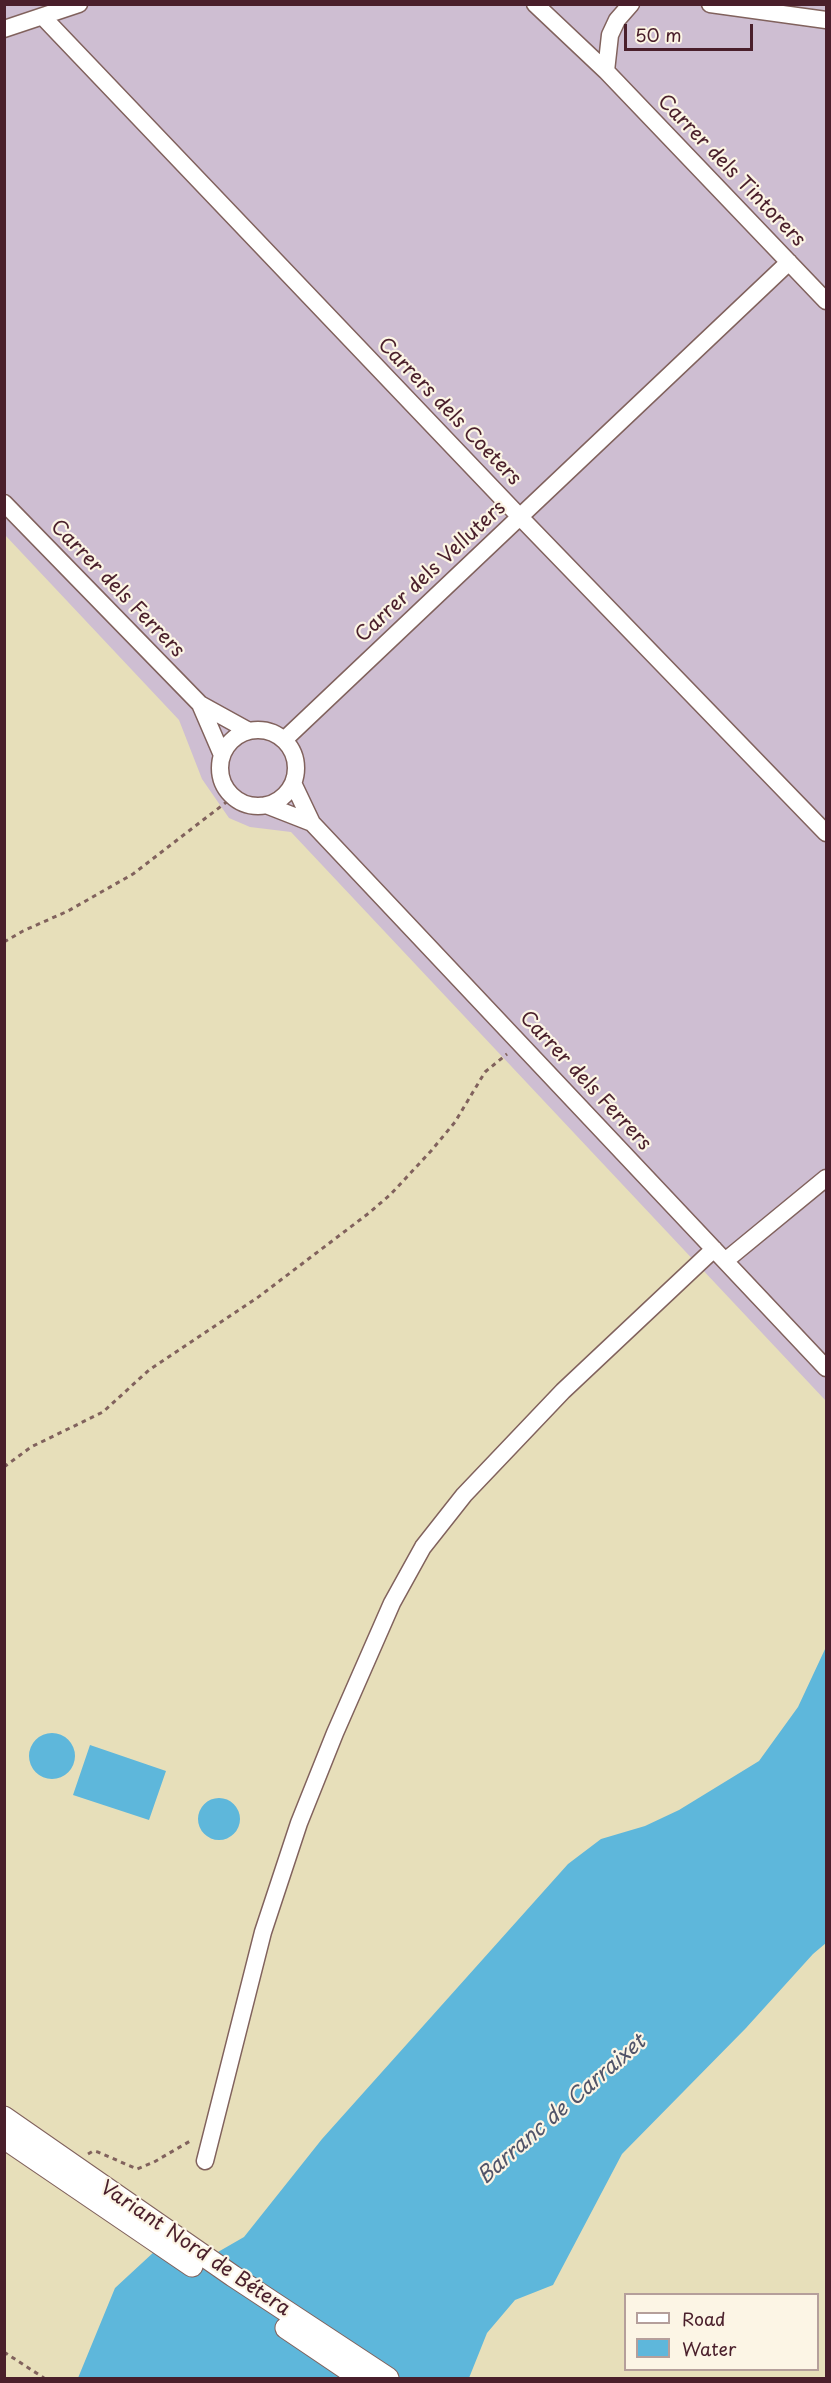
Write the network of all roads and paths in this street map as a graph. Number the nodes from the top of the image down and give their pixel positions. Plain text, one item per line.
1 (79, 4) edge
2 (535, 4) edge
3 (631, 4) edge
4 (710, 4) edge
5 (43, 17) junction
6 (826, 20) edge
7 (4, 29) edge
8 (606, 71) junction
9 (789, 262) junction
10 (826, 301) edge
11 (4, 502) edge
12 (520, 517) junction
13 (200, 704) junction
14 (249, 731) junction
15 (284, 740) junction
16 (222, 755) junction
17 (293, 783) junction
18 (233, 797) junction
19 (266, 805) junction
20 (312, 823) junction
21 (826, 834) edge
22 (4, 942) edge
23 (520, 1043) junction
24 (826, 1178) edge
25 (720, 1255) junction
26 (826, 1368) edge
27 (4, 1467) edge
28 (4, 2117) edge
29 (214, 2128) junction
30 (4, 2138) edge
31 (85, 2158) dead end
32 (205, 2161) dead end
33 (101, 2195) junction
34 (4, 2352) edge
35 (44, 2379) edge
36 (360, 2379) edge
37 (388, 2379) edge

1 - 5 street
2 - 8 street, Carrer dels Tintorers
3 - 8 street
4 - 6 street
5 - 7 street
5 - 12 street, Carrers dels Coeters
8 - 9 street, Carrer dels Tintorers
9 - 10 street, Carrer dels Tintorers
9 - 12 street, Carrer dels Velluters
11 - 13 street, Carrer dels Ferrers
12 - 15 street, Carrer dels Velluters
12 - 21 street, Carrers dels Coeters
13 - 14 street, Carrer dels Ferrers
13 - 16 street, Carrer dels Ferrers
14 - 15 street
14 - 16 street
15 - 17 street
16 - 18 street
17 - 19 street
17 - 20 street, Carrer dels Ferrers
18 - 19 street
18 - 22 path
19 - 20 street, Carrer dels Ferrers
20 - 23 street, Carrer dels Ferrers
23 - 25 street, Carrer dels Ferrers
23 - 27 path
24 - 25 street
25 - 26 street, Carrer dels Ferrers
25 - 29 street
28 - 33 main road, Variant Nord de Bétera
29 - 31 path
29 - 32 street
30 - 33 main road, Variant Nord de Bétera
33 - 36 main road, Variant Nord de Bétera
33 - 37 main road, Variant Nord de Bétera
34 - 35 path

